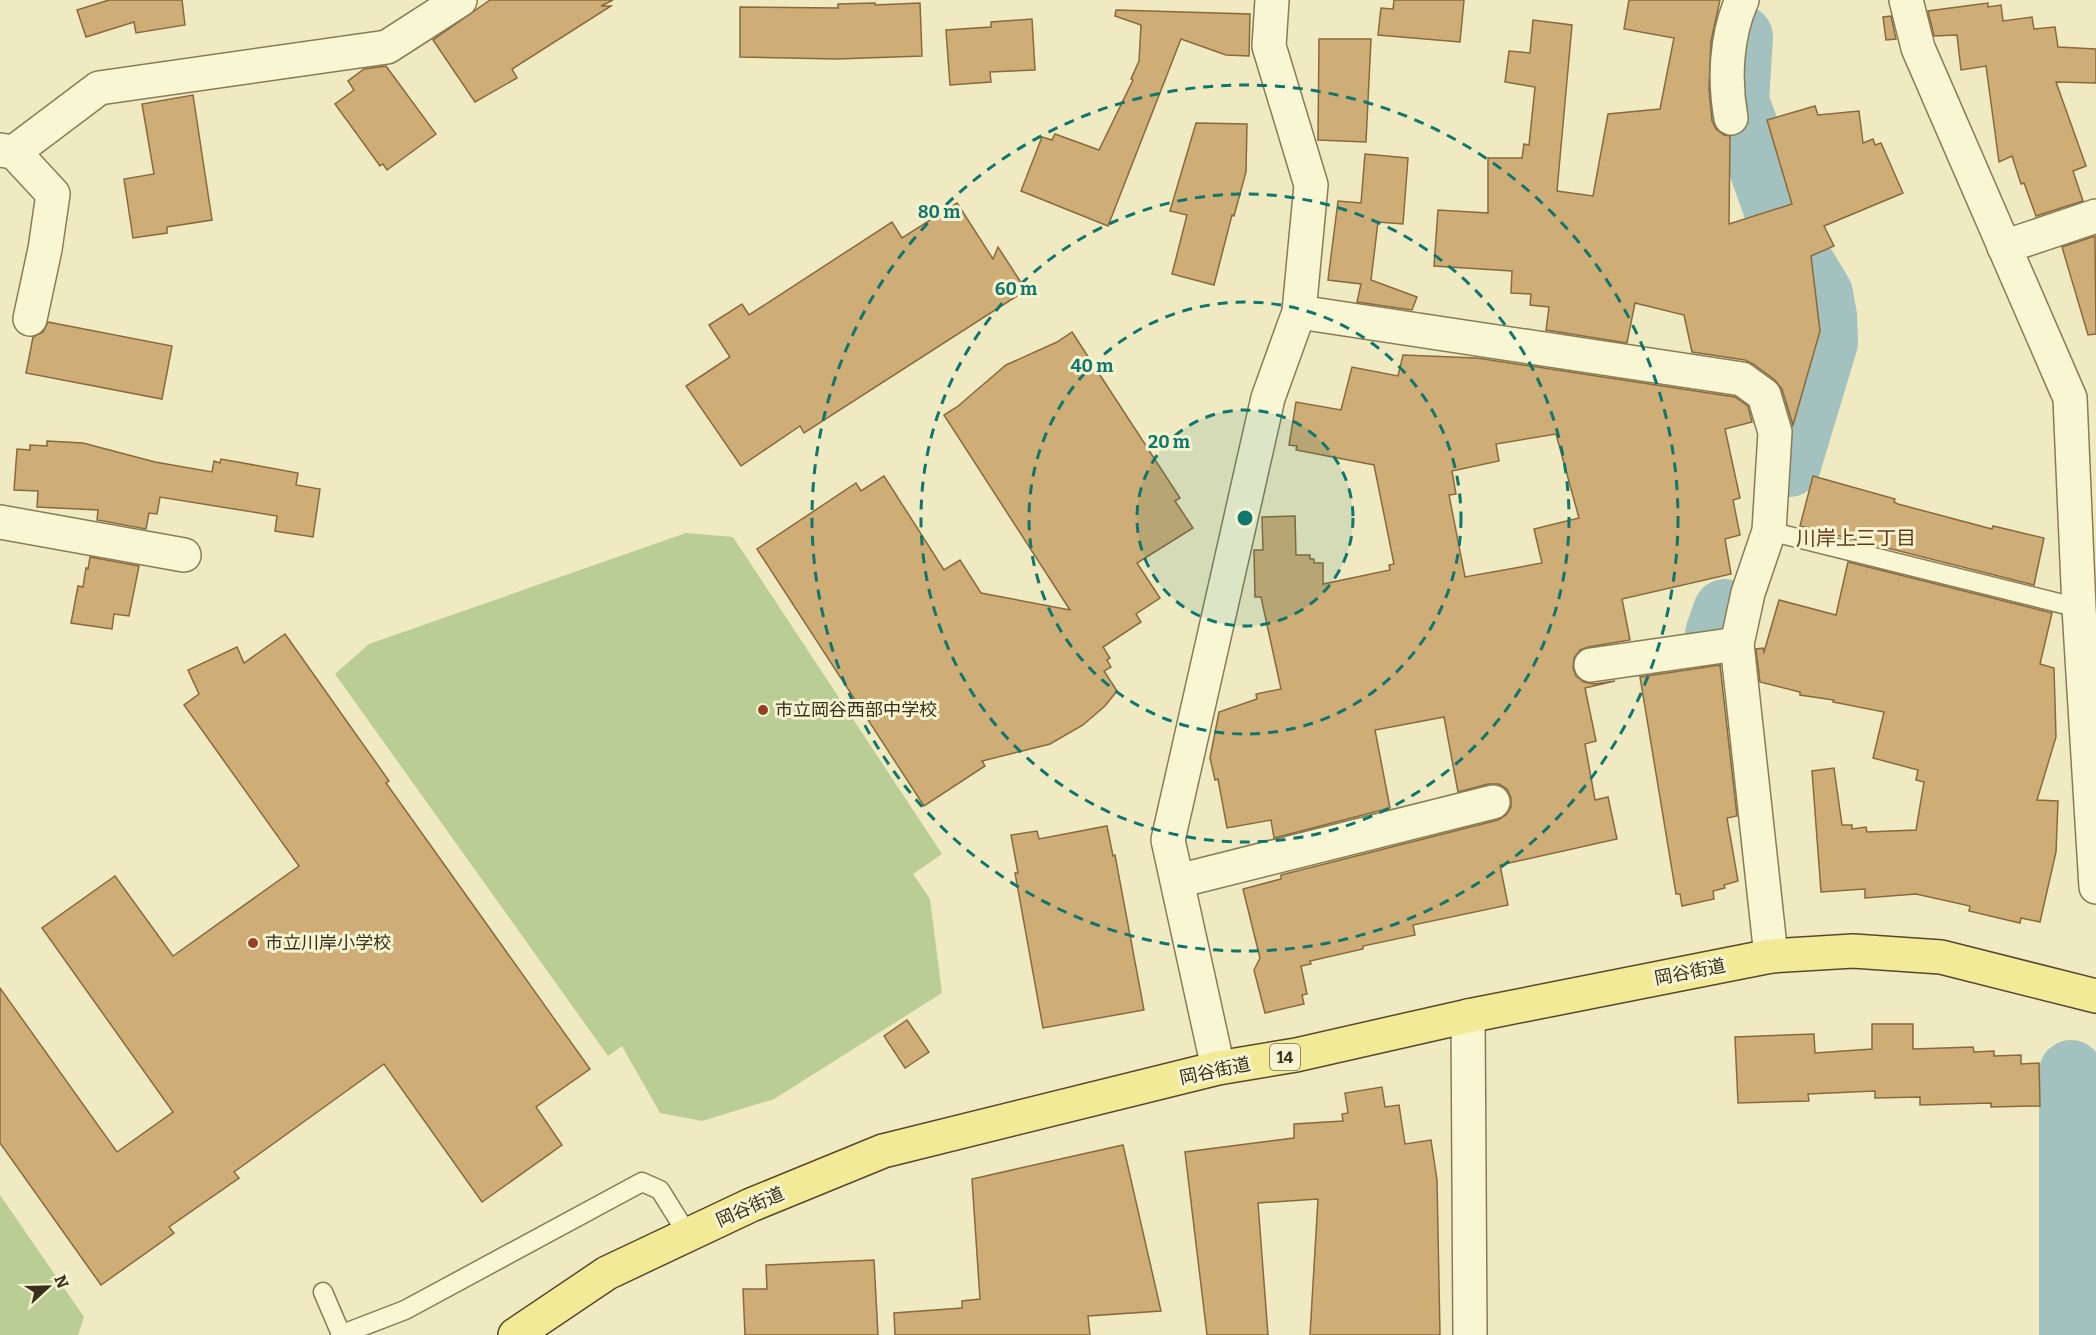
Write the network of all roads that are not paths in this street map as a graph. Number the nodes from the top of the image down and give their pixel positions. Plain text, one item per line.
1 (460, 0) edge
2 (1272, 0) edge
3 (1742, 0) edge
4 (1906, 0) edge
5 (1731, 118) dead end
6 (7, 151) edge
7 (2096, 216) edge
8 (2004, 247) junction
9 (1299, 312) junction
10 (30, 319) dead end
11 (0, 522) edge
12 (1769, 531) junction
13 (184, 555) dead end
14 (2079, 608) junction
15 (1737, 644) junction
16 (1591, 665) dead end
17 (1493, 802) dead end
18 (1178, 881) junction
19 (2096, 887) edge
20 (1771, 956) junction
21 (2096, 996) edge
22 (1468, 1016) junction
23 (1218, 1068) junction
24 (688, 1235) junction
25 (323, 1292) dead end
26 (341, 1335) edge
27 (515, 1335) edge
28 (1470, 1335) edge

1 - 6 street
2 - 9 street
3 - 5 street
4 - 8 street
6 - 10 street
7 - 8 street
8 - 14 street
9 - 12 street
9 - 18 street
11 - 13 street
12 - 14 lane
12 - 15 street
14 - 19 street
15 - 16 street
15 - 20 street
17 - 18 street
18 - 23 street
20 - 21 main road, 岡谷街道 / 14
20 - 22 main road, 岡谷街道 / 14
22 - 23 main road, 岡谷街道 / 14
22 - 28 street
23 - 24 main road, 岡谷街道 / 14
24 - 26 lane
24 - 27 main road, 岡谷街道 / 14
25 - 26 lane

